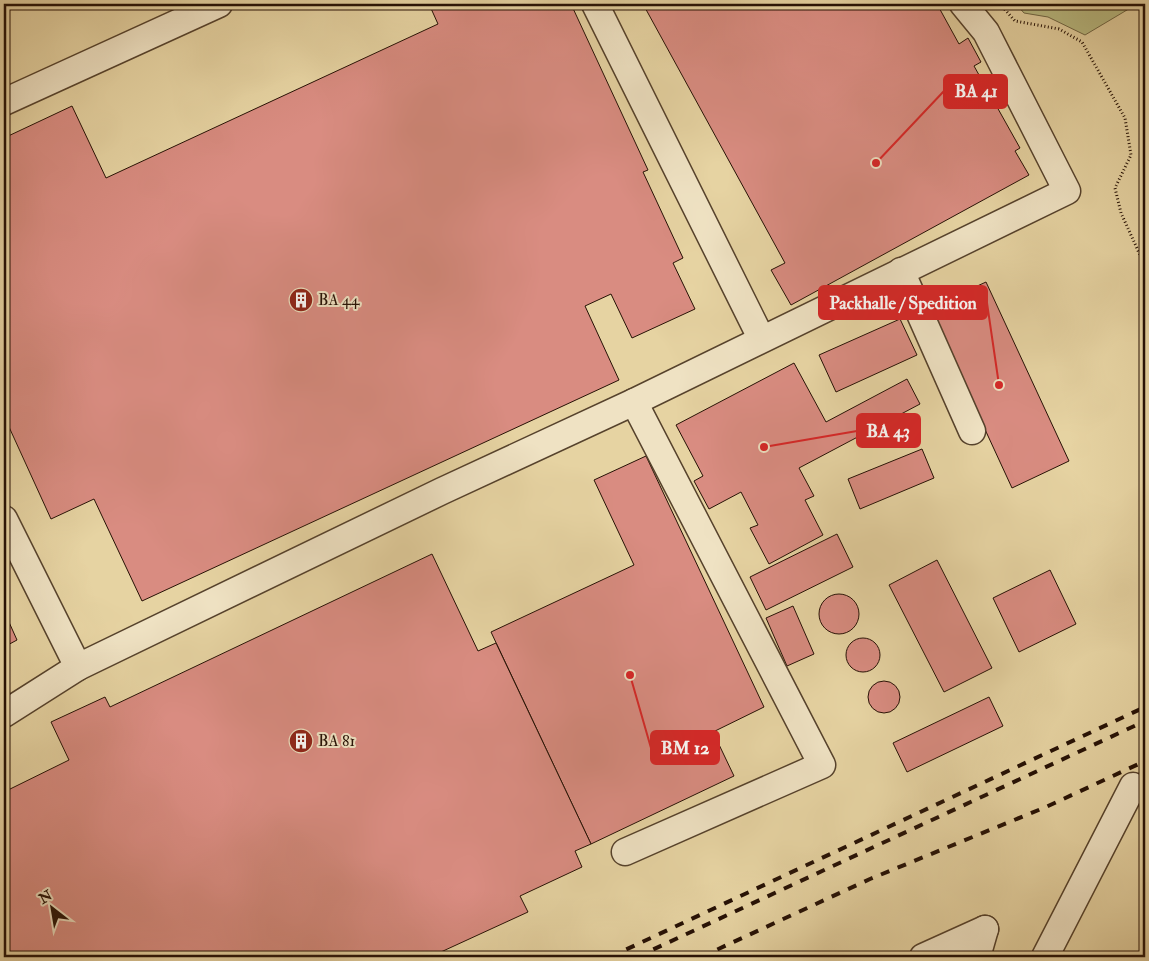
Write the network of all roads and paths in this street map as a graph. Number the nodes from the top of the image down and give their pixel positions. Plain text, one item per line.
1 (219, 4) edge
2 (595, 4) edge
3 (963, 4) edge
4 (1000, 4) edge
5 (4, 102) edge
6 (1145, 266) edge
7 (901, 270) junction
8 (762, 338) junction
9 (634, 402) junction
10 (972, 431) dead end
11 (4, 519) edge
12 (78, 667) junction
13 (4, 714) edge
14 (1133, 786) dead end
15 (625, 852) dead end
16 (923, 957) edge
17 (977, 957) edge
18 (1045, 957) edge

1 - 5 lane
2 - 8 lane
3 - 7 lane
4 - 6 path
7 - 8 lane
7 - 10 lane
8 - 9 lane
9 - 12 lane
9 - 15 lane
11 - 12 lane
12 - 13 lane
14 - 18 lane
16 - 17 lane

